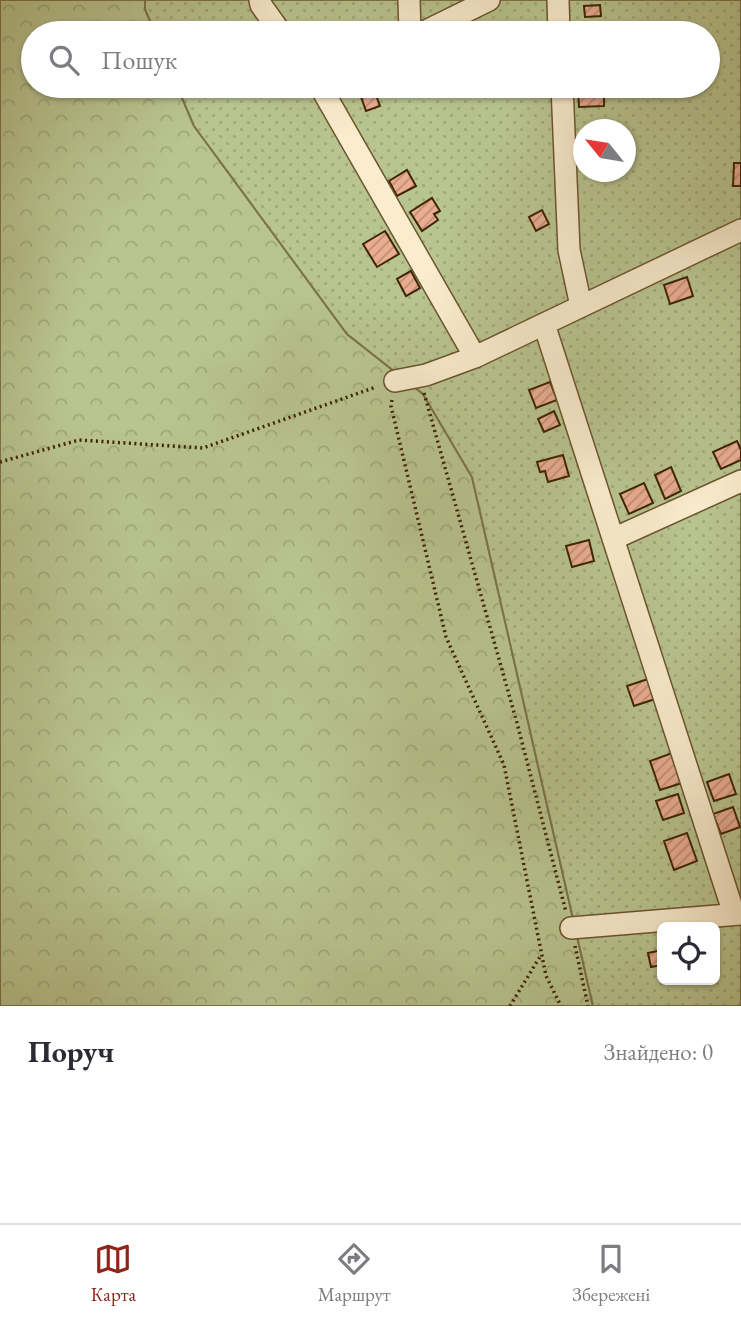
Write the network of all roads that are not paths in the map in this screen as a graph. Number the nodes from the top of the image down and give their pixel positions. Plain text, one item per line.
1 (260, 0) edge
2 (409, 0) edge
3 (489, 0) edge
4 (558, 0) edge
5 (272, 21) edge
6 (410, 21) edge
7 (446, 21) edge
8 (559, 21) edge
9 (326, 98) edge
10 (563, 98) edge
11 (741, 230) edge
12 (581, 306) junction
13 (544, 324) junction
14 (475, 357) junction
15 (395, 381) road end
16 (741, 481) edge
17 (613, 539) junction
18 (738, 914) edge
19 (571, 928) road end

1 - 5 street
2 - 6 street
3 - 7 street
4 - 8 street
9 - 14 street
10 - 12 street
11 - 12 street
12 - 13 street
13 - 14 street
13 - 17 street
14 - 15 street
16 - 17 street
17 - 18 street
18 - 19 street

